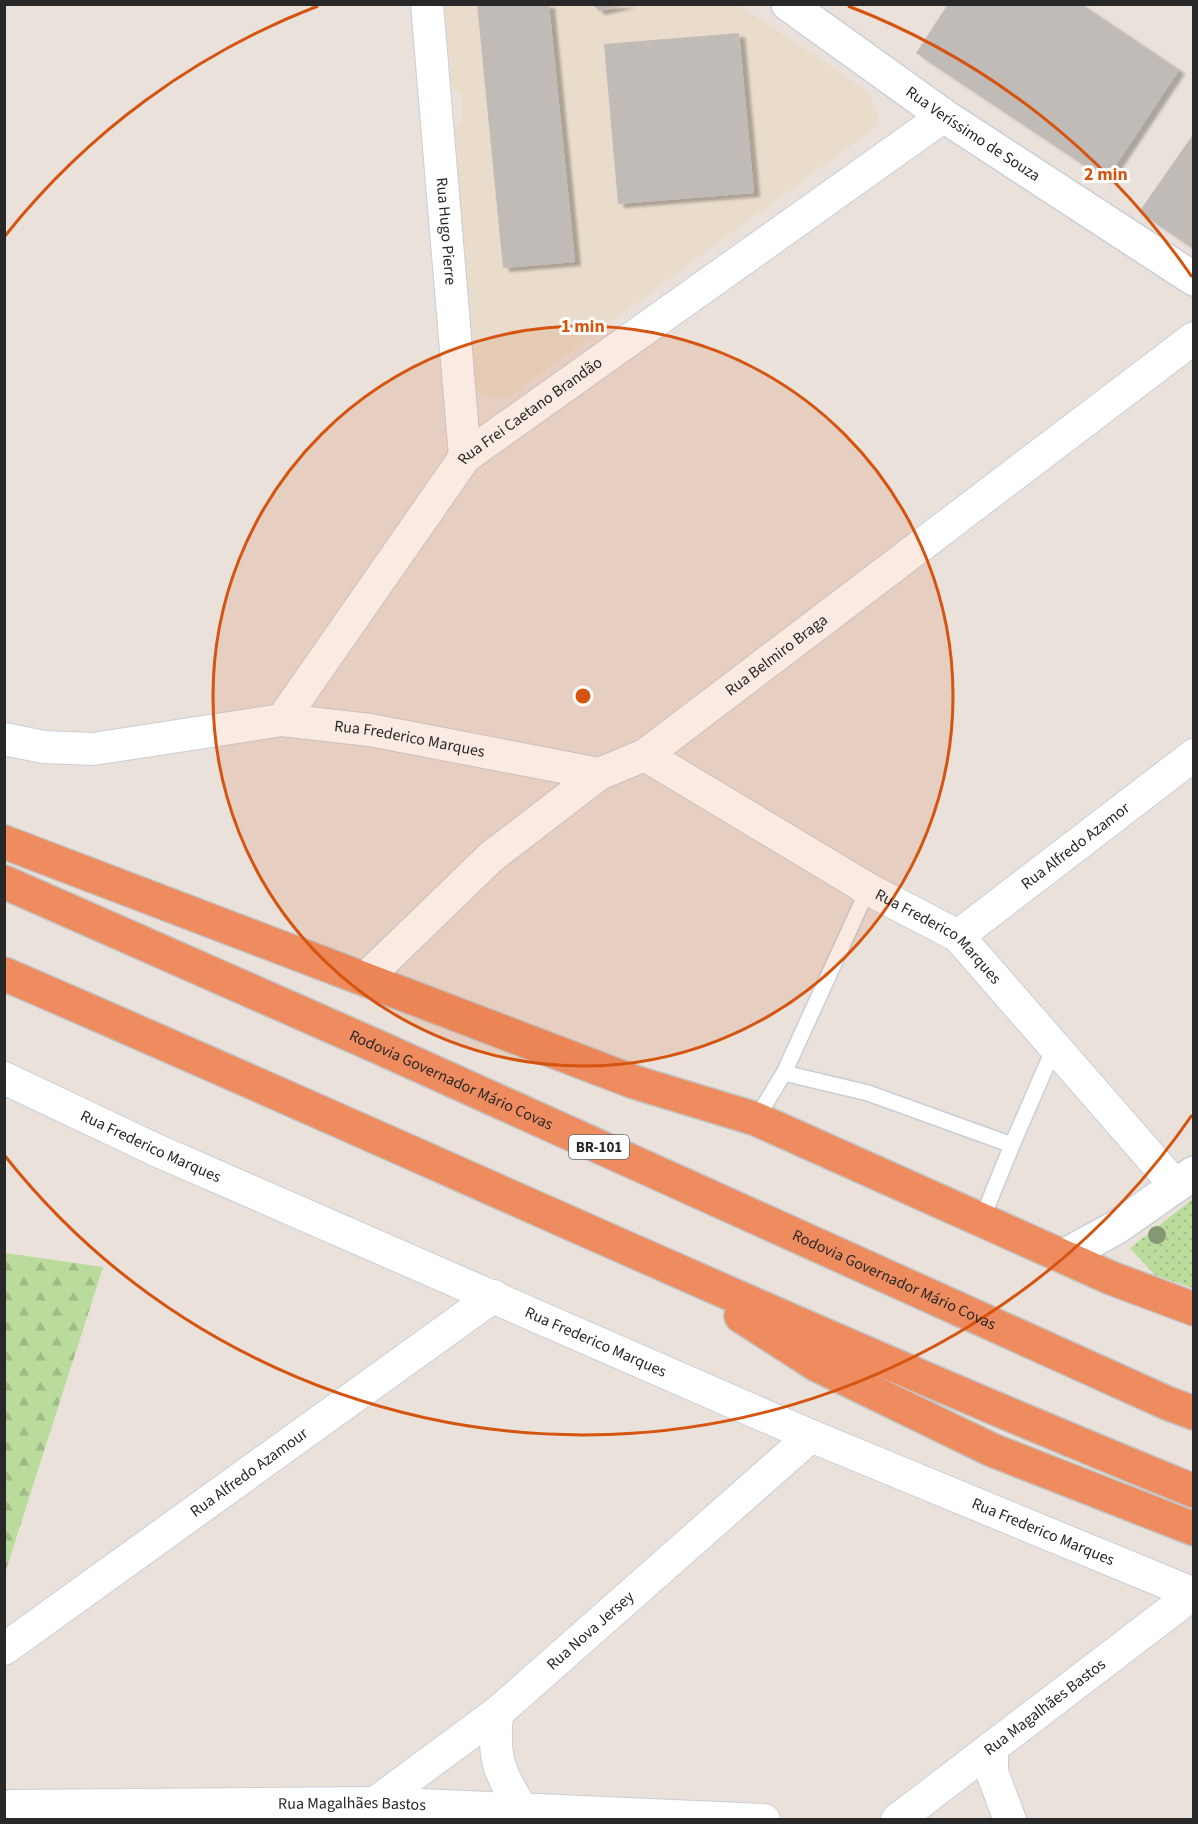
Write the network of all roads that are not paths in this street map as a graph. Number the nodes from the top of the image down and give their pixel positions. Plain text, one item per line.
1 (427, 4) edge
2 (788, 4) edge
3 (944, 116) junction
4 (1194, 279) edge
5 (1194, 338) edge
6 (465, 457) junction
7 (282, 720) junction
8 (4, 739) edge
9 (645, 755) junction
10 (1194, 755) edge
11 (599, 774) junction
12 (4, 842) edge
13 (4, 882) edge
14 (868, 889) junction
15 (958, 936) junction
16 (4, 974) edge
17 (366, 978) junction
18 (1055, 1046) junction
19 (784, 1072) junction
20 (4, 1078) edge
21 (756, 1119) junction
22 (1012, 1145) junction
23 (1185, 1180) edge
24 (982, 1219) junction
25 (1117, 1227) junction
26 (1064, 1256) junction
27 (658, 1264) junction
28 (1111, 1278) junction
29 (494, 1296) junction
30 (1194, 1309) edge
31 (1194, 1413) edge
32 (811, 1436) junction
33 (1194, 1491) edge
34 (1194, 1529) edge
35 (1193, 1594) edge
36 (4, 1649) edge
37 (497, 1713) junction
38 (992, 1747) junction
39 (12, 1806) dead end
40 (521, 1808) junction
41 (371, 1811) edge
42 (764, 1820) edge
43 (897, 1820) edge
44 (1010, 1820) edge

1 - 6 street, Rua Hugo Pierre
2 - 3 street, Rua Veríssimo de Souza
3 - 4 street, Rua Veríssimo de Souza
3 - 6 street, Rua Frei Caetano Brandão
5 - 9 street, Rua Belmiro Braga
6 - 7 street, Rua Frei Caetano Brandão
7 - 8 street, Rua Frederico Marques
7 - 11 street, Rua Frederico Marques
9 - 11 street, Rua Belmiro Braga
9 - 14 street, Rua Frederico Marques
10 - 15 street, Rua Alfredo Azamor
11 - 17 street, Rua Belmiro Braga
12 - 17 highway
13 - 31 highway, Rodovia Governador Mário Covas / BR-101
14 - 15 street, Rua Frederico Marques
14 - 19 lane
15 - 18 street, Rua Frederico Marques
16 - 27 highway
17 - 21 highway
18 - 22 lane
18 - 23 street, Rua Frederico Marques
19 - 21 lane
19 - 22 lane
20 - 29 street, Rua Frederico Marques
21 - 24 highway
22 - 24 lane
23 - 25 street
24 - 26 highway
25 - 26 street
25 - 28 street
26 - 28 highway
27 - 33 highway
27 - 34 highway
28 - 30 highway
29 - 32 street, Rua Frederico Marques
29 - 36 street, Rua Alfredo Azamour
32 - 35 street, Rua Frederico Marques
32 - 37 street, Rua Nova Jersey
35 - 38 street, Rua Magalhães Bastos
37 - 40 street
37 - 41 street, Rua Nova Jersey
38 - 43 street, Rua Magalhães Bastos
38 - 44 street
39 - 41 street, Rua Magalhães Bastos
40 - 41 street, Rua Magalhães Bastos
40 - 42 street, Rua Magalhães Bastos

